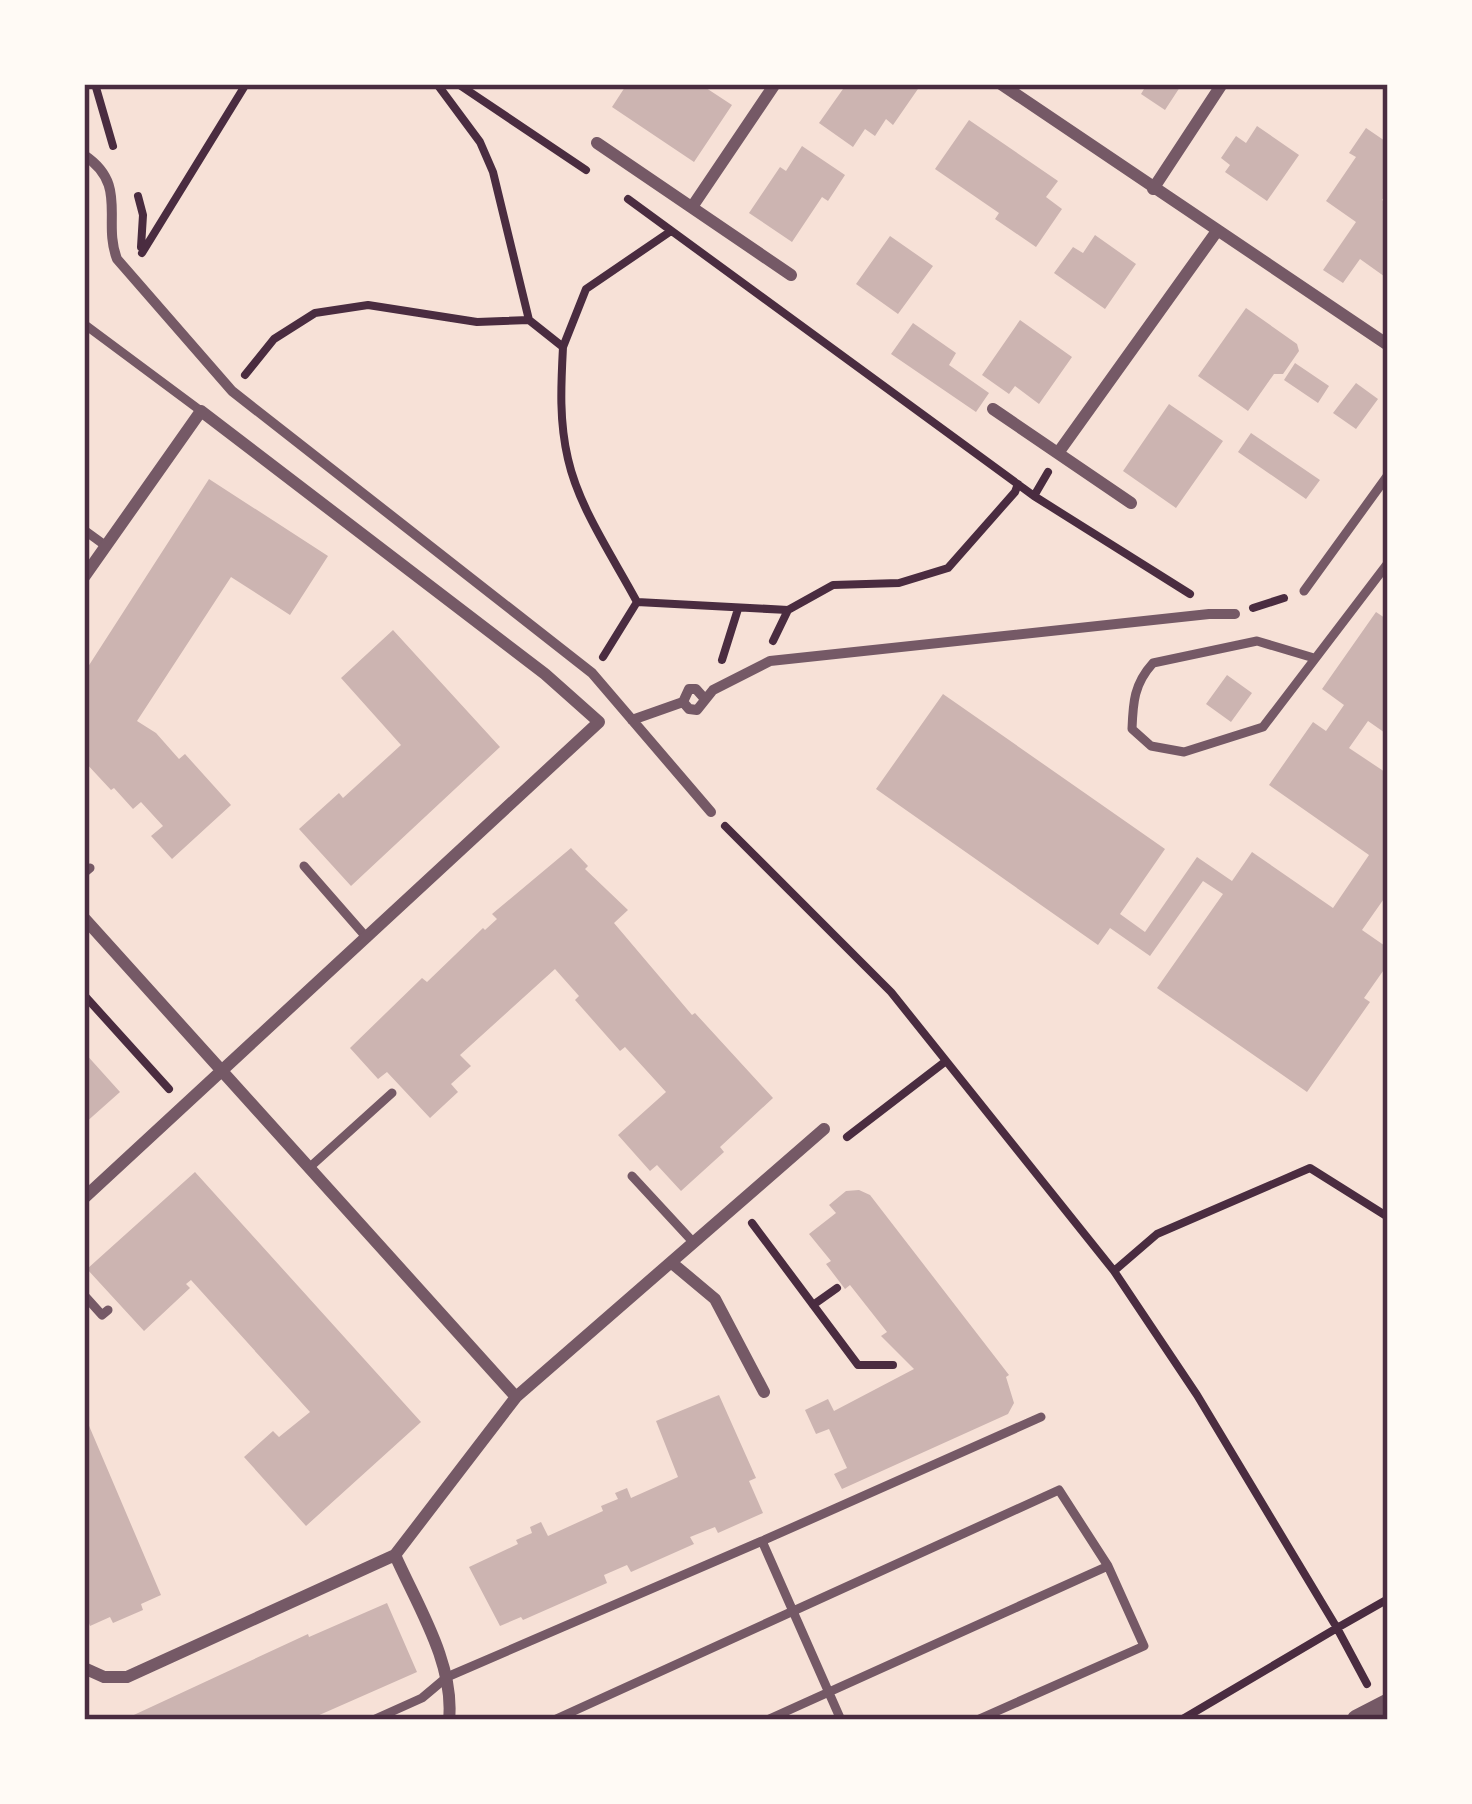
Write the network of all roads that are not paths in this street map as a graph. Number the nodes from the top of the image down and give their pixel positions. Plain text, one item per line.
1 (776, 84) edge
2 (1000, 84) edge
3 (1222, 84) edge
4 (597, 143) dead end
5 (84, 155) edge
6 (1153, 189) junction
7 (692, 207) junction
8 (1217, 231) junction
9 (791, 275) dead end
10 (84, 324) edge
11 (1388, 345) edge
12 (993, 409) dead end
13 (201, 411) junction
14 (1058, 453) junction
15 (1388, 475) edge
16 (1131, 503) dead end
17 (84, 530) edge
18 (106, 545) junction
19 (1388, 563) edge
20 (84, 577) edge
21 (1304, 591) road end
22 (1234, 614) road end
23 (1315, 658) junction
24 (632, 720) junction
25 (711, 812) road end
26 (304, 866) dead end
27 (84, 918) edge
28 (367, 938) junction
29 (224, 1071) junction
30 (392, 1093) dead end
31 (824, 1129) dead end
32 (310, 1166) junction
33 (632, 1176) dead end
34 (84, 1198) edge
35 (694, 1243) junction
36 (672, 1263) junction
37 (84, 1295) edge
38 (102, 1315) dead end
39 (764, 1392) dead end
40 (516, 1397) junction
41 (1041, 1418) dead end
42 (762, 1541) junction
43 (395, 1555) junction
44 (1108, 1566) junction
45 (794, 1611) junction
46 (84, 1668) edge
47 (447, 1677) junction
48 (829, 1691) junction
49 (1384, 1706) edge
50 (373, 1720) edge
51 (448, 1720) edge
52 (554, 1720) edge
53 (766, 1720) edge
54 (841, 1720) edge
55 (977, 1720) edge
56 (1358, 1720) edge

1 - 7 street
2 - 6 street
3 - 6 street
4 - 7 street
5 - 24 street
6 - 8 street
7 - 9 street
8 - 11 street
8 - 14 street
10 - 13 lane
12 - 14 street
13 - 18 street
13 - 28 street
14 - 16 street
15 - 21 lane
17 - 18 lane
18 - 20 street
19 - 23 lane
22 - 24 street
23 - 23 lane
24 - 25 street
26 - 28 lane
27 - 29 street
28 - 29 street
29 - 32 street
29 - 34 street
30 - 32 lane
31 - 35 street
32 - 40 street
33 - 35 lane
35 - 36 street
36 - 39 street
36 - 40 street
37 - 38 lane
40 - 43 street
41 - 42 lane
42 - 45 lane
42 - 47 lane
43 - 46 street
43 - 47 street
44 - 45 lane
44 - 48 lane
44 - 55 lane
45 - 48 lane
45 - 52 lane
47 - 50 lane
47 - 51 street
48 - 53 lane
48 - 54 lane
49 - 56 street

